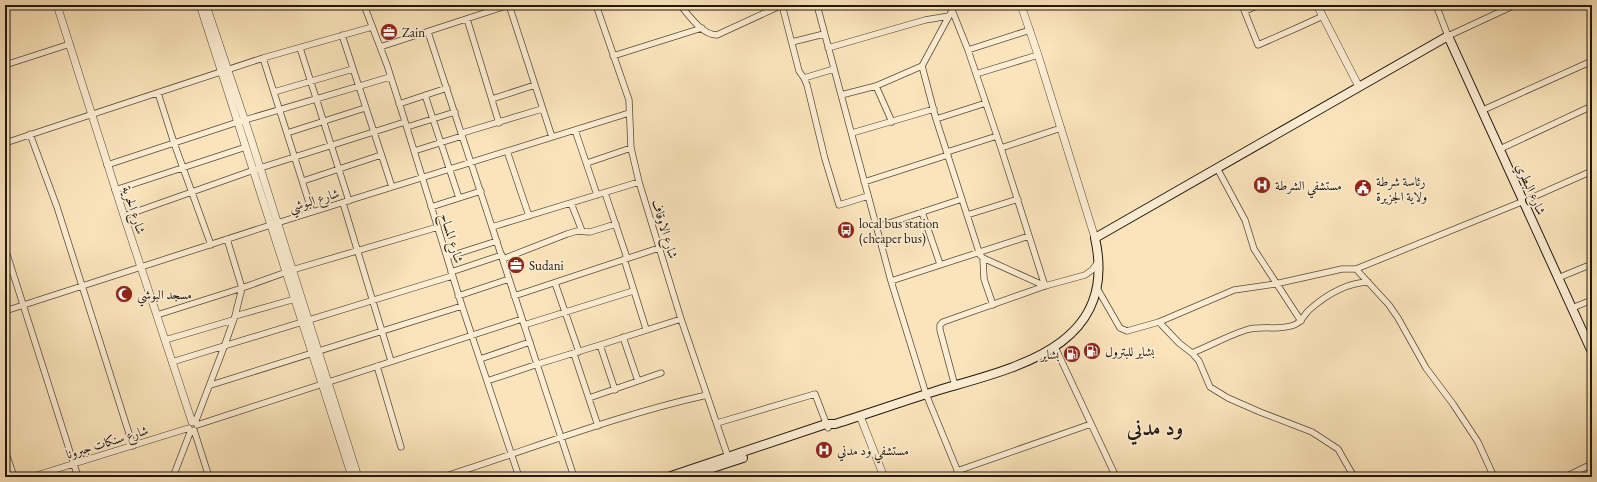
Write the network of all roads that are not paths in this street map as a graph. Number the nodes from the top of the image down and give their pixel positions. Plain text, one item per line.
1 (57, 5) edge
2 (200, 5) edge
3 (206, 5) edge
4 (364, 5) edge
5 (509, 5) edge
6 (596, 5) edge
7 (680, 5) edge
8 (782, 5) edge
9 (817, 5) edge
10 (1021, 5) edge
11 (1242, 5) edge
12 (1259, 5) edge
13 (1317, 5) edge
14 (1436, 5) edge
15 (1515, 5) edge
16 (954, 8) edge
17 (1244, 11) junction
18 (949, 16) junction
19 (1323, 16) junction
20 (466, 19) junction
21 (372, 27) junction
22 (702, 28) junction
23 (1030, 30) junction
24 (428, 32) junction
25 (824, 34) junction
26 (342, 35) junction
27 (1448, 36) junction
28 (792, 42) junction
29 (70, 44) junction
30 (380, 47) junction
31 (300, 48) junction
32 (828, 48) junction
33 (968, 50) junction
34 (1038, 55) junction
35 (613, 56) junction
36 (263, 58) junction
37 (1592, 61) edge
38 (5, 65) edge
39 (922, 66) junction
40 (353, 69) junction
41 (834, 69) junction
42 (225, 72) junction
43 (976, 74) junction
44 (390, 77) junction
45 (804, 78) junction
46 (310, 81) junction
47 (535, 85) junction
48 (358, 86) junction
49 (876, 86) junction
50 (1359, 87) junction
51 (447, 88) junction
52 (274, 92) junction
53 (158, 93) junction
54 (425, 95) junction
55 (841, 95) junction
56 (316, 99) junction
57 (492, 99) junction
58 (986, 103) junction
59 (399, 104) junction
60 (1592, 106) edge
61 (365, 108) junction
62 (542, 109) junction
63 (934, 109) junction
64 (279, 110) junction
65 (1483, 110) junction
66 (455, 112) junction
67 (629, 113) junction
68 (92, 114) junction
69 (433, 119) junction
70 (936, 119) junction
71 (241, 121) junction
72 (324, 122) junction
73 (499, 122) junction
74 (892, 122) junction
75 (406, 124) junction
76 (1061, 128) junction
77 (575, 130) junction
78 (373, 132) junction
79 (287, 133) junction
80 (852, 133) junction
81 (30, 134) junction
82 (462, 134) junction
83 (997, 136) junction
84 (552, 138) junction
85 (5, 142) edge
86 (441, 142) junction
87 (174, 143) junction
88 (332, 146) junction
89 (246, 147) junction
90 (631, 148) junction
91 (1001, 148) junction
92 (1500, 148) junction
93 (414, 150) junction
94 (507, 151) junction
95 (947, 153) junction
96 (381, 155) junction
97 (294, 157) junction
98 (471, 162) junction
99 (586, 163) junction
100 (107, 165) junction
101 (183, 168) junction
102 (1217, 168) junction
103 (256, 169) junction
104 (339, 169) junction
105 (450, 169) junction
106 (1592, 171) edge
107 (422, 178) junction
108 (303, 181) junction
109 (639, 182) junction
110 (864, 182) junction
111 (392, 187) junction
112 (115, 190) junction
113 (481, 191) junction
114 (192, 192) junction
115 (605, 192) junction
116 (598, 195) junction
117 (868, 196) junction
118 (459, 198) junction
119 (962, 199) junction
120 (1018, 199) junction
121 (349, 201) junction
122 (1524, 201) junction
123 (343, 203) junction
124 (571, 203) junction
125 (431, 207) junction
126 (312, 212) junction
127 (922, 212) junction
128 (967, 215) junction
129 (124, 216) junction
130 (529, 216) junction
131 (274, 224) junction
132 (616, 224) junction
133 (877, 226) junction
134 (438, 227) junction
135 (492, 227) junction
136 (582, 231) junction
137 (1029, 236) junction
138 (1095, 238) junction
139 (227, 239) junction
140 (497, 241) junction
141 (211, 245) junction
142 (5, 248) edge
143 (659, 248) junction
144 (358, 251) junction
145 (979, 252) junction
146 (447, 257) junction
147 (502, 257) junction
148 (983, 258) junction
149 (625, 259) junction
150 (1099, 262) junction
151 (940, 264) junction
152 (1592, 264) edge
153 (140, 267) junction
154 (1356, 269) junction
155 (289, 271) junction
156 (452, 274) junction
157 (1558, 278) junction
158 (509, 279) junction
159 (891, 281) junction
160 (1368, 282) junction
161 (555, 283) junction
162 (1275, 284) junction
163 (82, 286) junction
164 (1045, 286) junction
165 (242, 288) junction
166 (1097, 288) junction
167 (633, 291) junction
168 (458, 296) junction
169 (514, 296) junction
170 (295, 299) junction
171 (374, 300) junction
172 (1592, 300) edge
173 (24, 304) junction
174 (993, 305) junction
175 (462, 306) junction
176 (1572, 308) junction
177 (5, 310) edge
178 (566, 313) junction
179 (157, 315) junction
180 (234, 318) junction
181 (522, 319) junction
182 (681, 319) junction
183 (305, 321) junction
184 (1159, 322) junction
185 (1301, 322) junction
186 (524, 325) junction
187 (646, 329) junction
188 (382, 330) junction
189 (472, 335) junction
190 (623, 337) junction
191 (165, 340) junction
192 (530, 342) junction
193 (600, 345) junction
194 (224, 348) junction
195 (1054, 348) junction
196 (315, 352) junction
197 (1592, 352) edge
198 (576, 353) junction
199 (1192, 353) junction
200 (480, 359) junction
201 (391, 361) junction
202 (172, 362) junction
203 (538, 364) junction
204 (377, 366) junction
205 (661, 373) dead end
206 (487, 381) junction
207 (638, 381) junction
208 (325, 383) junction
209 (211, 384) junction
210 (955, 386) junction
211 (615, 390) junction
212 (926, 394) junction
213 (707, 395) junction
214 (589, 398) junction
215 (860, 416) junction
216 (717, 423) junction
217 (1091, 424) junction
218 (193, 426) junction
219 (598, 426) junction
220 (827, 426) junction
221 (562, 438) junction
222 (343, 442) junction
223 (133, 446) junction
224 (401, 447) dead end
225 (5, 450) edge
226 (511, 455) junction
227 (728, 457) junction
228 (74, 464) junction
229 (1592, 464) edge
230 (957, 471) junction
231 (688, 474) edge
232 (14, 477) edge
233 (31, 477) edge
234 (78, 477) edge
235 (173, 477) edge
236 (209, 477) edge
237 (352, 477) edge
238 (358, 477) edge
239 (443, 477) edge
240 (519, 477) edge
241 (574, 477) edge
242 (668, 477) edge
243 (884, 477) edge
244 (960, 477) edge
245 (1116, 477) edge
246 (1354, 477) edge
247 (1494, 477) edge
248 (1565, 477) edge

1 - 29 street, شارع الحرية
2 - 42 street
3 - 42 street
4 - 21 street, شارع المساح
5 - 20 street
5 - 47 street
6 - 35 street, شارع الاوقاف
7 - 22 street
8 - 22 street
8 - 28 street
9 - 25 street
10 - 23 street
11 - 17 street
12 - 17 street
13 - 19 street
14 - 27 street
15 - 27 street
16 - 18 street
16 - 33 street
17 - 19 street
18 - 32 street
18 - 39 street
19 - 50 street
20 - 24 street
20 - 57 street
21 - 26 street
21 - 30 street, شارع المساح
22 - 35 street
23 - 33 street
23 - 34 street
24 - 30 street
24 - 51 street
25 - 28 street
25 - 32 street
26 - 31 street
26 - 40 street
27 - 50 main road
27 - 65 main road, شارع البطري
28 - 45 street
29 - 38 street
29 - 68 street, شارع الحرية
30 - 44 street, شارع المساح
31 - 36 street
31 - 46 street
32 - 41 street
33 - 43 street
34 - 43 street
34 - 76 street
35 - 67 street, شارع الاوقاف
36 - 42 street
36 - 52 street
37 - 65 street
39 - 49 street
39 - 63 street
40 - 46 street
40 - 48 street
41 - 45 street
41 - 55 street
42 - 53 street
42 - 71 street
43 - 58 street
44 - 48 street
44 - 59 street, شارع المساح
45 - 117 street
46 - 52 street
46 - 56 street
47 - 57 street
47 - 62 street
48 - 56 street
48 - 61 street
49 - 55 street
49 - 74 street
50 - 102 main road
51 - 54 street
51 - 66 street
52 - 64 street
53 - 68 street
53 - 87 street
54 - 59 street
54 - 69 street
55 - 80 street
56 - 64 street
56 - 72 street
57 - 73 street
58 - 70 street
58 - 83 street
59 - 75 street, شارع المساح
60 - 92 street
61 - 72 street
61 - 78 street
62 - 73 street
62 - 84 street
63 - 70 street
63 - 74 street
64 - 71 street
64 - 79 street
65 - 92 main road, شارع البطري
66 - 69 street
66 - 82 street
67 - 77 street, شارع البوشي
67 - 90 street, شارع الاوقاف
68 - 81 street
68 - 100 street, شارع الحرية
69 - 75 street
69 - 86 street
70 - 95 street
71 - 87 street
71 - 89 street
71 - 103 street
72 - 79 street
72 - 88 street
73 - 82 street
74 - 80 street
75 - 78 street
75 - 93 street, شارع المساح
76 - 91 street
76 - 138 street
77 - 84 street, شارع البوشي
77 - 99 street
78 - 88 street
78 - 96 street
79 - 97 street
80 - 110 street
81 - 85 street
81 - 163 street
82 - 86 street
82 - 98 street
83 - 91 street
83 - 95 street
84 - 94 street, شارع البوشي
86 - 93 street
86 - 105 street
87 - 100 street
87 - 101 street
88 - 97 street
88 - 104 street
89 - 101 street
89 - 103 street
90 - 99 street
90 - 109 street, شارع الاوقاف
91 - 120 street
92 - 122 main road, شارع البطري
93 - 107 street, شارع المساح
94 - 98 street, شارع البوشي
94 - 130 street
95 - 110 street
95 - 119 street
96 - 104 street
96 - 111 street
97 - 103 street
97 - 108 street
98 - 105 street, شارع البوشي
98 - 113 street
99 - 116 street
100 - 112 street, شارع الحرية
101 - 112 street
101 - 114 street
102 - 138 main road
102 - 162 street
103 - 114 street
103 - 131 street
104 - 108 street
104 - 121 street
105 - 107 street, شارع البوشي
105 - 118 street
106 - 122 street
107 - 111 street, شارع البوشي
107 - 125 street, شارع المساح
108 - 126 street
109 - 115 street
109 - 143 street, شارع الاوقاف
110 - 117 street
111 - 121 street, شارع البوشي
112 - 129 street, شارع الحرية
113 - 118 street
113 - 135 street
114 - 129 street
114 - 141 street
115 - 116 street
115 - 132 street
116 - 124 street
117 - 133 street
118 - 125 street
119 - 127 street
119 - 128 street
120 - 128 street
120 - 137 street
121 - 123 street, شارع البوشي
122 - 154 street
122 - 157 main road, شارع البطري
123 - 126 street, شارع البوشي
123 - 144 street
124 - 130 street
124 - 136 street
125 - 134 street, شارع المساح
126 - 131 street, شارع البوشي
127 - 133 street
127 - 151 street
128 - 145 street
129 - 153 street, شارع الحرية
130 - 135 street
131 - 139 street, شارع البوشي
131 - 155 street
132 - 136 street
132 - 149 street
133 - 159 street
134 - 144 street
134 - 146 street, شارع المساح
135 - 140 street
136 - 147 street
137 - 145 street
137 - 164 street
138 - 150 main road
139 - 141 street, شارع البوشي
139 - 165 street
140 - 146 street
140 - 147 street
141 - 153 street, شارع البوشي
142 - 173 street
143 - 149 street
143 - 182 street, شارع الاوقاف
144 - 155 street
144 - 171 street
145 - 148 street
145 - 151 street
146 - 156 street, شارع المساح
147 - 156 street
147 - 158 street
148 - 164 street
148 - 174 street
149 - 161 street
149 - 167 street
150 - 164 street
150 - 166 main road
151 - 159 street
152 - 157 street
153 - 163 street, شارع البوشي
153 - 179 street, شارع الحرية
154 - 160 street
154 - 162 street
155 - 165 street
155 - 170 street
155 - 183 street
156 - 168 street, شارع المساح
156 - 171 street
157 - 176 main road, شارع البطري
158 - 168 street
158 - 169 street
159 - 212 street
160 - 185 street
160 - 247 street
161 - 169 street
161 - 178 street
162 - 184 street
162 - 185 street
163 - 173 street, شارع البوشي
163 - 223 street
164 - 174 street
165 - 179 street
165 - 180 street
166 - 184 street
166 - 195 main road
167 - 178 street
167 - 187 street
168 - 175 street, شارع المساح
169 - 181 street
170 - 180 street
170 - 183 street
171 - 183 street
171 - 188 street
172 - 176 street
173 - 177 street, شارع البوشي
173 - 228 street
174 - 210 street
175 - 188 street
175 - 189 street, شارع المساح
176 - 197 main road, شارع البطري
178 - 186 street
178 - 198 street
179 - 191 street, شارع الحرية
180 - 191 street
180 - 194 street
181 - 186 street
181 - 189 street, شارع سنكات جبرونا
182 - 187 street
182 - 213 street, شارع الاوقاف
183 - 194 street
183 - 196 street
184 - 199 street
185 - 199 street
186 - 192 street
187 - 190 street
188 - 196 street
188 - 201 street
189 - 200 street, شارع المساح
189 - 201 street, شارع سنكات جبرونا
190 - 193 street
190 - 207 street
191 - 202 street, شارع الحرية
192 - 200 street
192 - 203 street
193 - 198 street
193 - 211 street
194 - 202 street
194 - 209 street
195 - 210 main road
195 - 217 street
196 - 208 street
196 - 209 street
198 - 203 street
198 - 214 street
199 - 246 street
200 - 206 street, شارع المساح
201 - 204 street, شارع سنكات جبرونا
202 - 218 street, شارع الحرية
203 - 206 street
203 - 221 street
204 - 208 street, شارع سنكات جبرونا
204 - 224 street
205 - 207 street
206 - 226 street, شارع المساح
207 - 211 street
208 - 218 street, شارع سنكات جبرونا
208 - 222 street
209 - 218 street
210 - 212 main road
211 - 214 street
212 - 215 main road
212 - 230 street
213 - 216 street, شارع الاوقاف
213 - 219 street
214 - 219 street
215 - 220 main road
215 - 243 street
216 - 220 street
216 - 227 street, شارع الاوقاف
217 - 230 street
217 - 245 street
218 - 223 street, شارع سنكات جبرونا
218 - 235 street
218 - 236 street
219 - 221 street
220 - 227 main road
220 - 231 main road
221 - 226 street
221 - 241 street
222 - 237 street
222 - 238 street
223 - 228 street, شارع سنكات جبرونا
225 - 232 street
226 - 239 street
226 - 240 street, شارع المساح
227 - 231 main road
228 - 233 street, شارع سنكات جبرونا
228 - 234 street
229 - 248 street
230 - 244 street
231 - 242 main road

